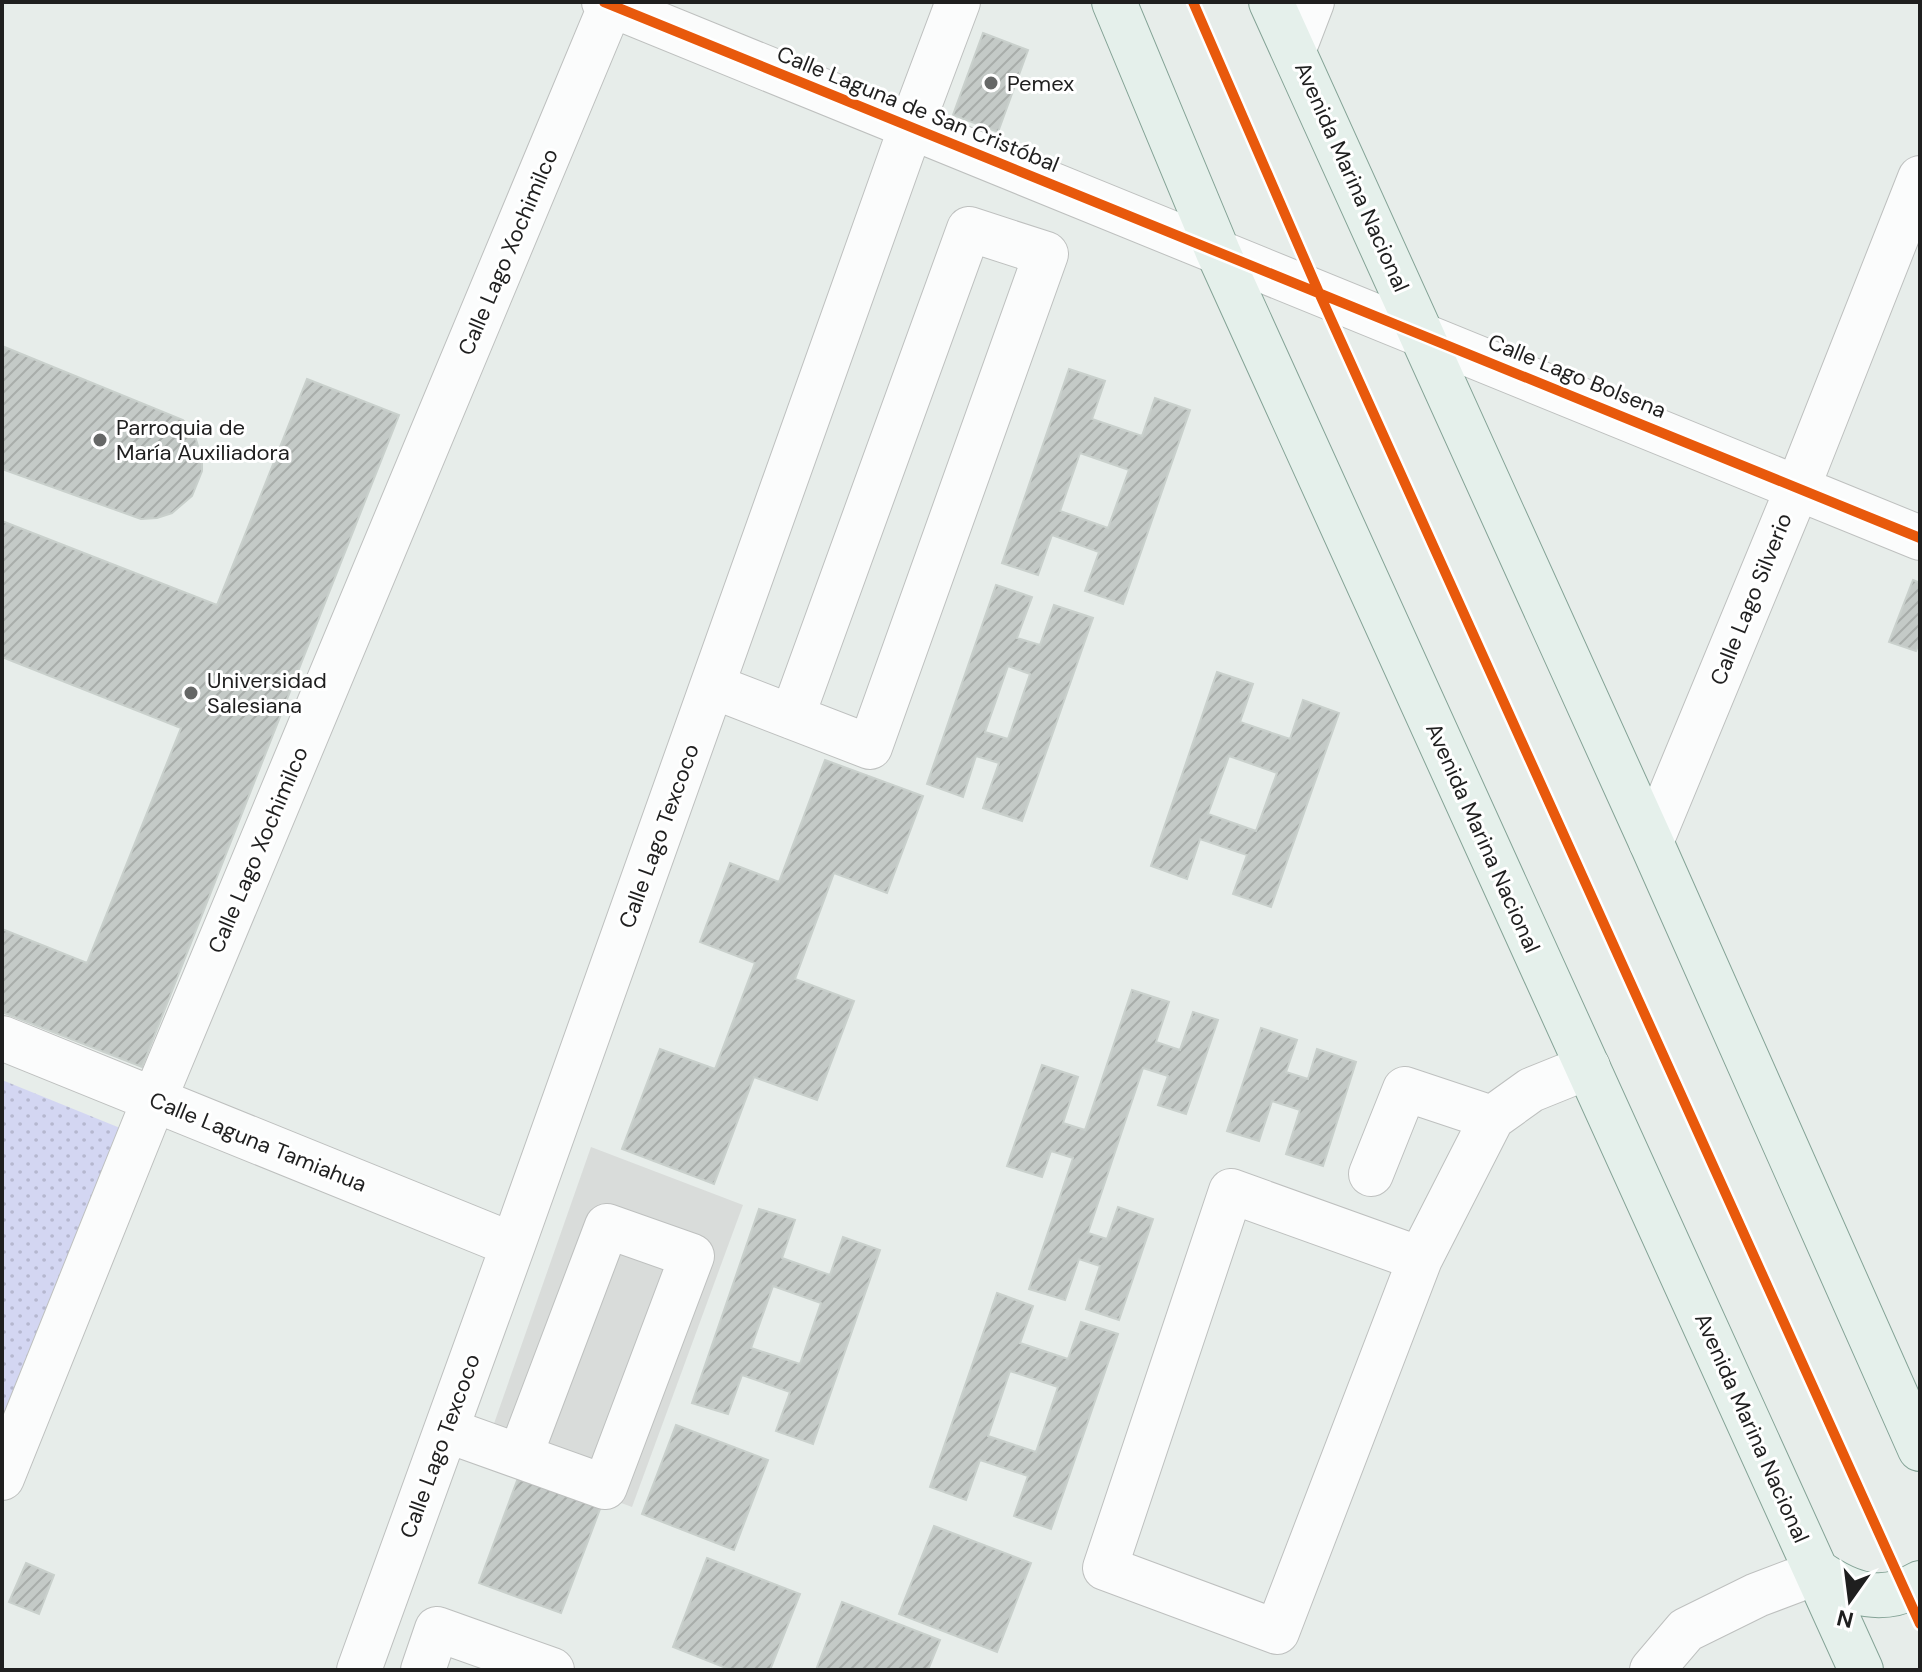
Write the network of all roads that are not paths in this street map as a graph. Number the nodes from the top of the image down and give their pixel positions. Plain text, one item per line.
1 (958, 2) edge
2 (1114, 2) edge
3 (1271, 2) edge
4 (1312, 2) edge
5 (609, 3) edge
6 (1294, 49) junction
7 (911, 127) junction
8 (1920, 178) edge
9 (1218, 252) junction
10 (1423, 336) junction
11 (1798, 487) junction
12 (1920, 538) edge
13 (712, 686) junction
14 (792, 717) junction
15 (1651, 842) junction
16 (2, 1038) edge
17 (1588, 1067) junction
18 (154, 1100) junction
19 (1492, 1118) junction
20 (1371, 1174) dead end
21 (513, 1245) junction
22 (1420, 1259) junction
23 (446, 1430) junction
24 (1920, 1449) edge
25 (520, 1456) junction
26 (2, 1478) edge
27 (1818, 1572) junction
28 (1920, 1583) edge
29 (1920, 1592) edge
30 (1859, 1665) edge
31 (359, 1670) edge
32 (423, 1670) edge
33 (552, 1670) edge
34 (1652, 1670) edge

1 - 7 street, Calle Lago Texcoco
2 - 9 main road, Avenida Marina Nacional
3 - 6 main road, Avenida Marina Nacional
4 - 6 street
5 - 7 street, Calle Laguna de San Cristóbal
5 - 18 street, Calle Lago Xochimilco
6 - 10 main road, Avenida Marina Nacional
7 - 9 street, Calle Laguna de San Cristóbal
7 - 13 street, Calle Lago Texcoco
8 - 11 street, Calle Lago Silverio
9 - 10 street, Calle Lago Bolsena
9 - 17 main road, Avenida Marina Nacional
10 - 11 street, Calle Lago Bolsena
10 - 15 main road, Avenida Marina Nacional
11 - 12 street, Calle Lago Bolsena
11 - 15 street, Calle Lago Silverio
13 - 14 street
13 - 21 street, Calle Lago Texcoco
14 - 14 street
15 - 24 main road, Avenida Marina Nacional
16 - 18 street, Calle Laguna Tamiahua
17 - 19 street
17 - 27 main road, Avenida Marina Nacional
18 - 21 street, Calle Laguna Tamiahua
18 - 26 street, Calle Lago Xochimilco
19 - 20 street
19 - 22 street
21 - 23 street, Calle Lago Texcoco
22 - 22 street
23 - 25 street
23 - 31 street, Calle Lago Texcoco
25 - 25 street
27 - 28 main road
27 - 30 main road, Avenida Marina Nacional
27 - 34 street
29 - 30 main road
32 - 33 street

